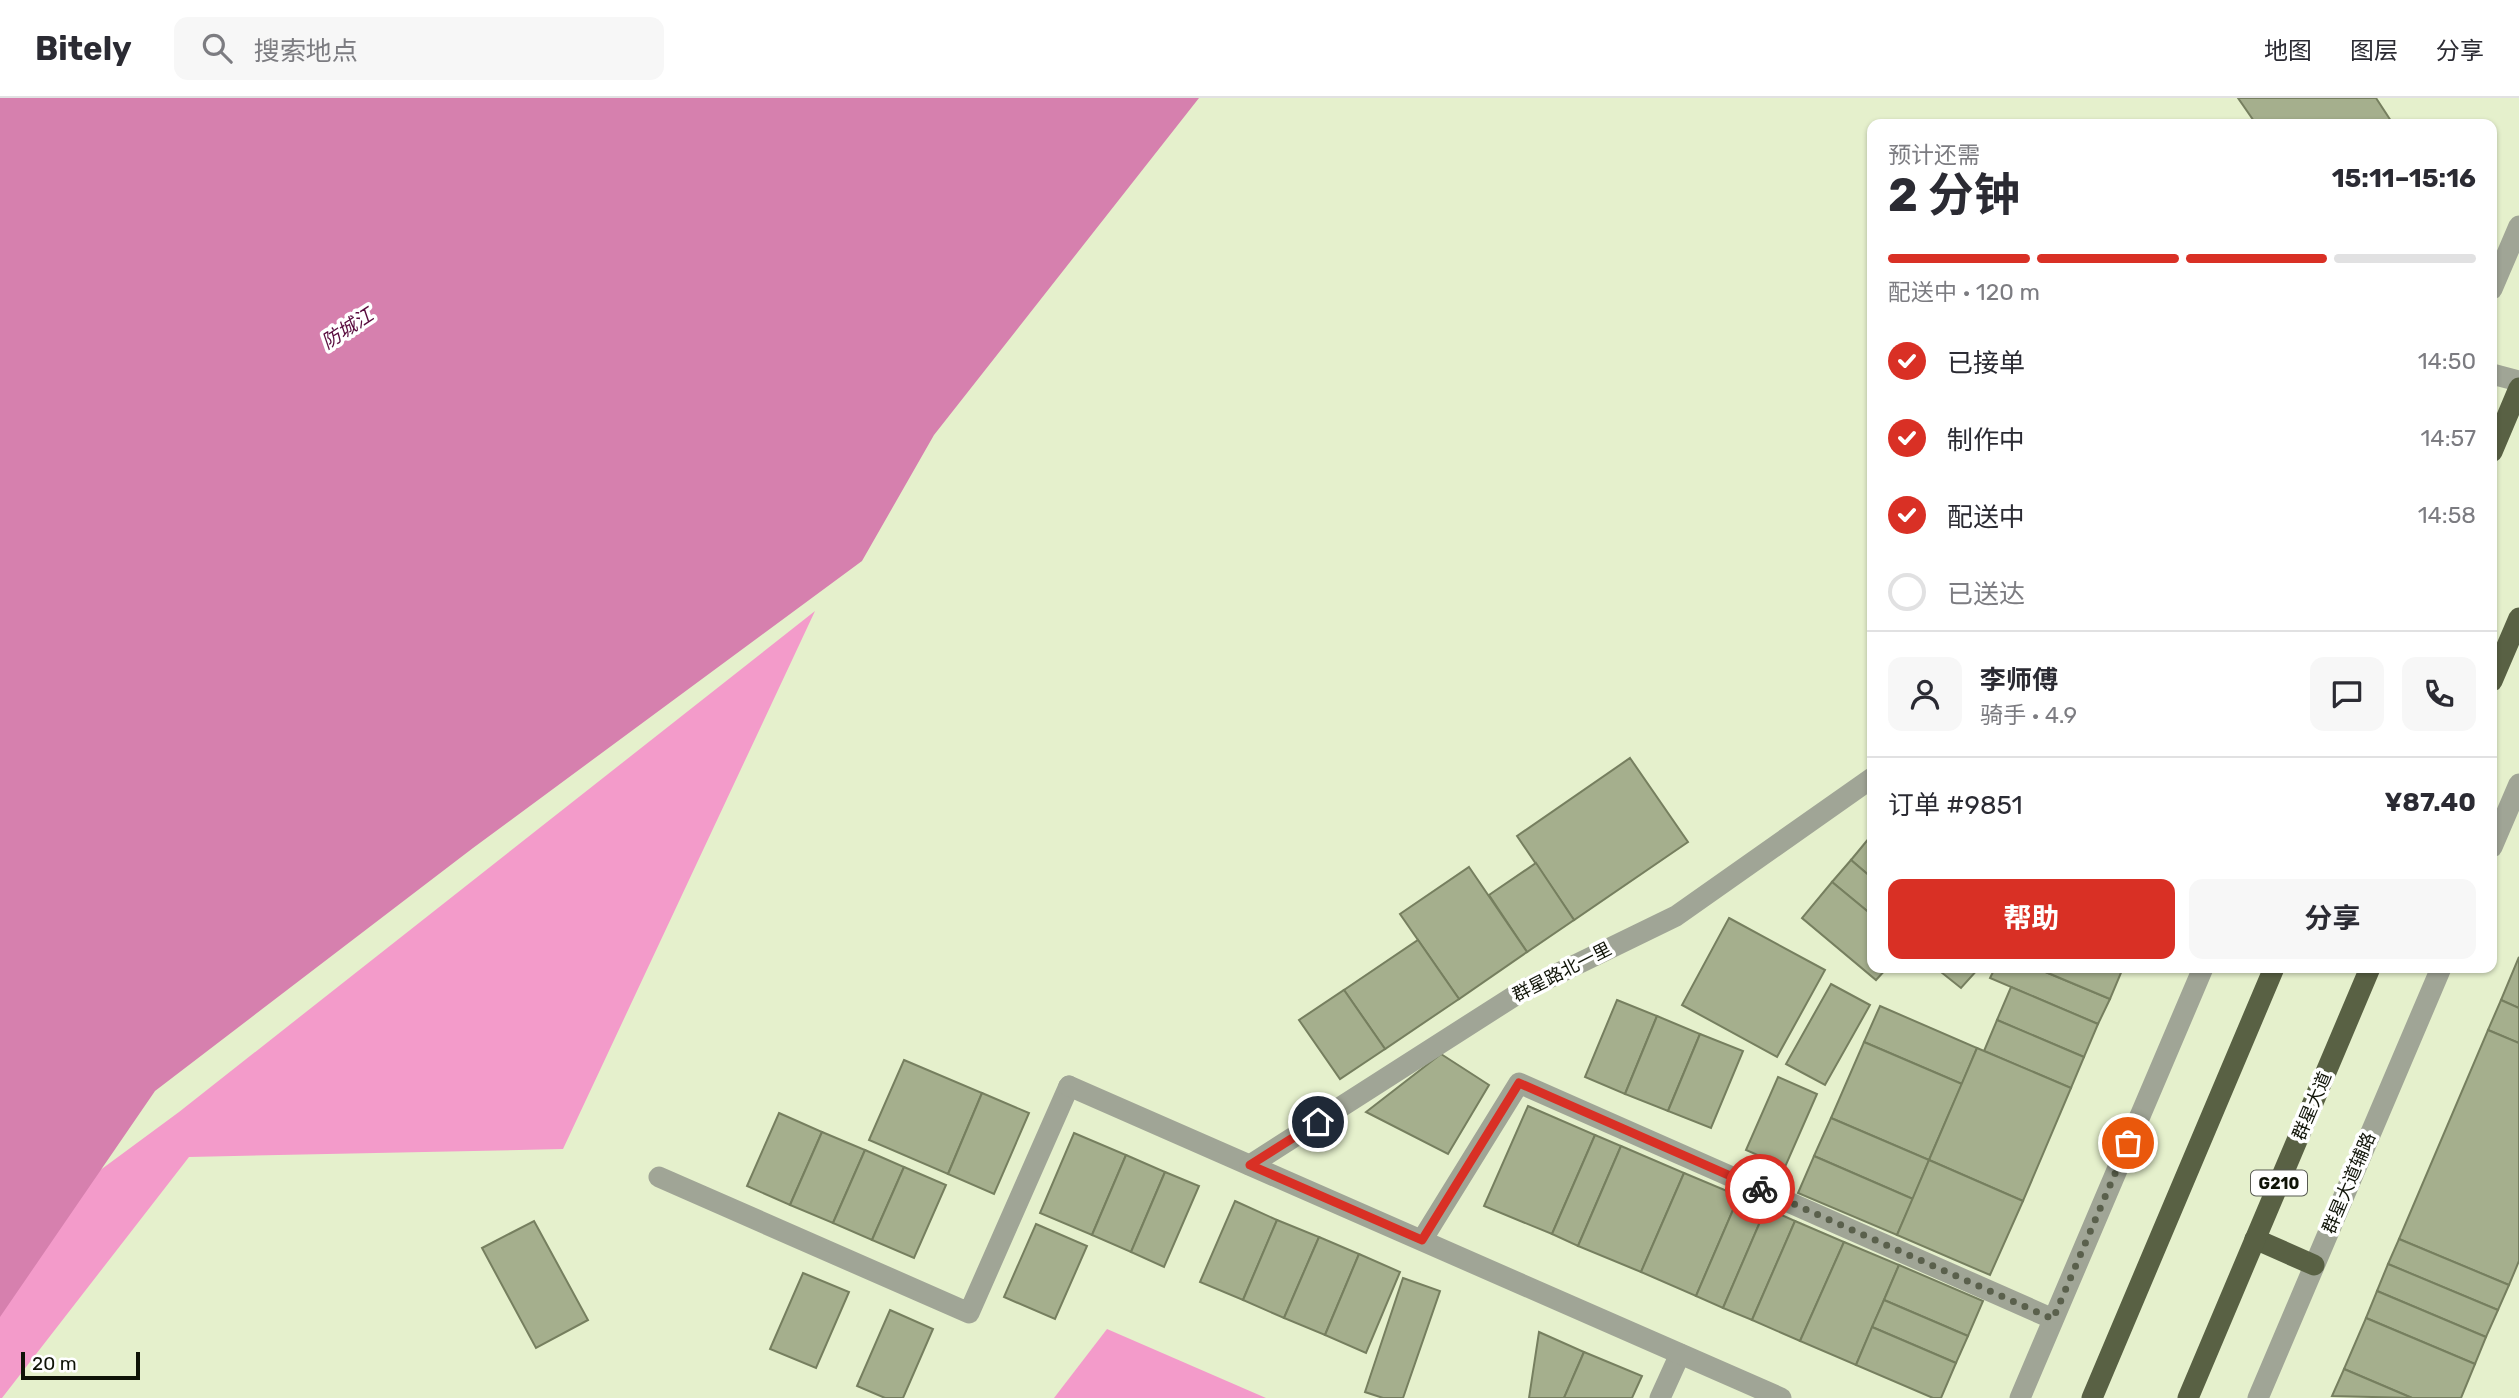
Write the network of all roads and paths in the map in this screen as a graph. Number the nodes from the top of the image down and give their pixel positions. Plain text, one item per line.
1 (2519, 226) edge
2 (2497, 277) edge
3 (2497, 375) edge
4 (2519, 380) edge
5 (2519, 388) edge
6 (2497, 440) edge
7 (2519, 618) edge
8 (2513, 650) edge
9 (2497, 674) edge
10 (1867, 782) edge
11 (2519, 784) edge
12 (2497, 836) edge
13 (2201, 973) edge
14 (2272, 973) edge
15 (2369, 973) edge
16 (2439, 973) edge
17 (1250, 1165) junction
18 (659, 1177) dead end
19 (2255, 1239) junction
20 (1422, 1240) junction
21 (2314, 1265) junction
22 (2053, 1319) junction
23 (1680, 1354) junction
24 (1660, 1398) edge
25 (1781, 1398) edge
26 (2020, 1398) edge
27 (2092, 1398) edge
28 (2188, 1398) edge
29 (2258, 1398) edge

1 - 2 street
3 - 4 street
5 - 6 highway
7 - 8 highway
8 - 9 highway
10 - 17 street, 群星路北一里
11 - 12 street
13 - 22 street
14 - 27 highway
15 - 19 highway, 群星大道 / G210
16 - 21 street, 群星大道辅路
17 - 18 street
17 - 20 street
19 - 21 highway
19 - 28 highway, 群星大道 / G210
20 - 22 street
20 - 23 street
21 - 29 street, 群星大道辅路
22 - 26 street
23 - 24 street
23 - 25 street

